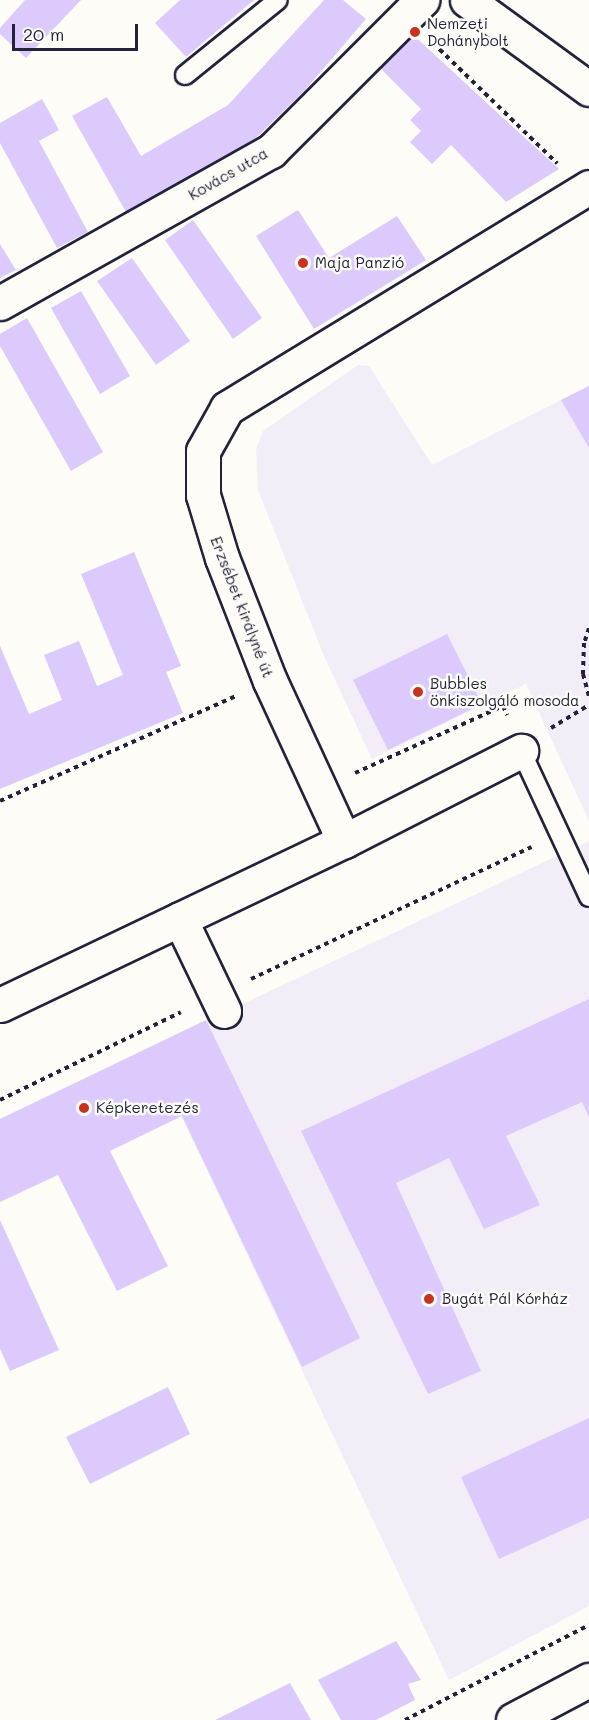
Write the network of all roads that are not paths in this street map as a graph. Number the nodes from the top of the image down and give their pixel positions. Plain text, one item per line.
1 (278, 0) edge
2 (467, 0) edge
3 (413, 8) edge
4 (185, 75) dead end
5 (589, 89) edge
6 (588, 189) edge
7 (0, 303) edge
8 (521, 751) joint
9 (344, 841) junction
10 (589, 897) edge
11 (180, 919) junction
12 (220, 1003) road end
13 (0, 1005) edge
14 (589, 1680) edge
15 (513, 1720) edge

1 - 4 lane
2 - 5 street
3 - 7 street, Kovács utca
6 - 9 street, Erzsébet királyné út
8 - 9 street
8 - 10 lane
9 - 11 street
11 - 12 street
11 - 13 street
14 - 15 street

